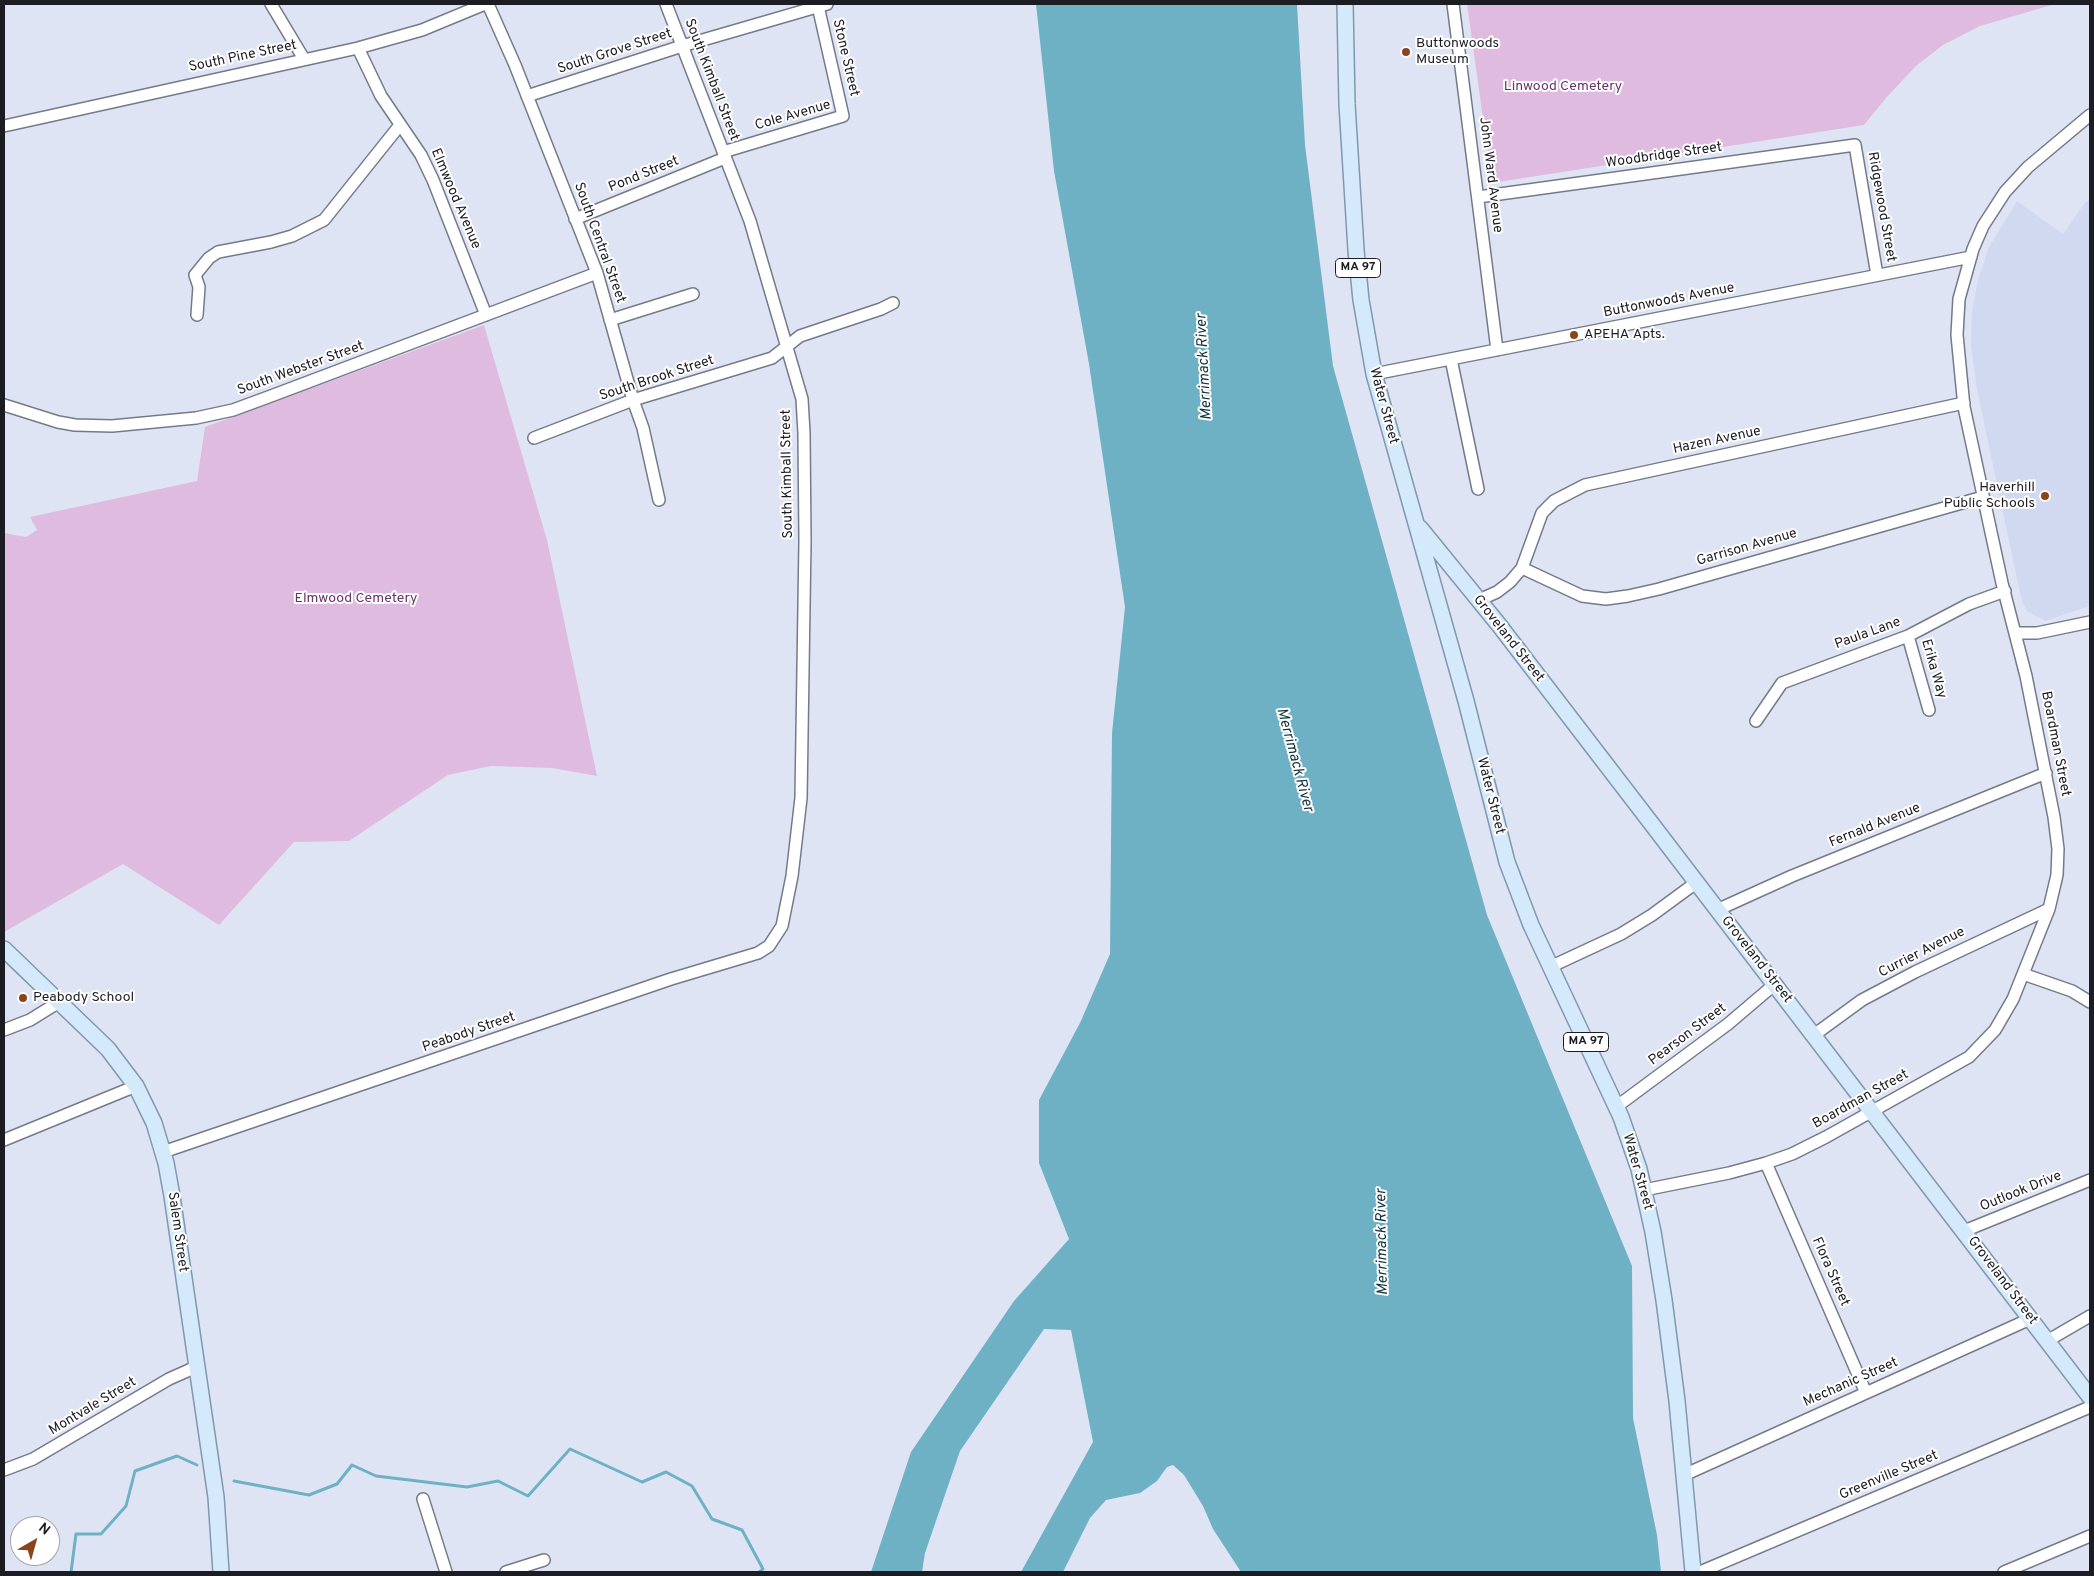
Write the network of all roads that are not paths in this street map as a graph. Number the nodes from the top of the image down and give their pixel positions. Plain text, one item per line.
1 (271, 4) edge
2 (486, 4) edge
3 (666, 4) edge
4 (1346, 4) edge
5 (1453, 4) edge
6 (822, 5) edge
7 (682, 46) junction
8 (358, 48) junction
9 (304, 59) junction
10 (527, 96) junction
11 (2090, 115) edge
12 (843, 116) joint
13 (4, 126) edge
14 (400, 126) junction
15 (1855, 144) joint
16 (724, 155) junction
17 (1478, 197) junction
18 (575, 219) junction
19 (1971, 257) junction
20 (597, 273) junction
21 (1877, 275) junction
22 (693, 294) dead end
23 (893, 303) dead end
24 (197, 315) dead end
25 (486, 315) junction
26 (610, 320) junction
27 (786, 347) junction
28 (1497, 350) junction
29 (1451, 359) junction
30 (1374, 374) junction
31 (633, 400) junction
32 (1964, 403) junction
33 (4, 405) edge
34 (534, 438) dead end
35 (1478, 489) dead end
36 (1983, 497) junction
37 (658, 500) dead end
38 (1418, 525) junction
39 (1522, 568) junction
40 (2004, 592) junction
41 (1479, 600) junction
42 (2090, 622) edge
43 (2015, 632) junction
44 (1908, 636) junction
45 (1929, 710) dead end
46 (1756, 721) dead end
47 (2046, 773) junction
48 (1696, 882) junction
49 (2049, 909) junction
50 (1717, 910) junction
51 (778, 934) joint
52 (4, 949) edge
53 (1550, 967) junction
54 (2023, 974) junction
55 (1775, 984) junction
56 (59, 1002) junction
57 (2090, 1002) edge
58 (4, 1030) edge
59 (1814, 1035) junction
60 (136, 1086) junction
61 (1616, 1107) junction
62 (1872, 1111) junction
63 (4, 1140) edge
64 (163, 1152) junction
65 (1766, 1163) junction
66 (2090, 1180) edge
67 (1644, 1190) junction
68 (1964, 1231) junction
69 (2090, 1316) edge
70 (2030, 1319) junction
71 (2046, 1341) junction
72 (196, 1367) junction
73 (1866, 1393) junction
74 (2090, 1397) edge
75 (2090, 1407) edge
76 (4, 1470) edge
77 (1684, 1475) junction
78 (423, 1499) dead end
79 (2090, 1536) edge
80 (544, 1560) dead end
81 (2029, 1567) edge
82 (221, 1572) edge
83 (446, 1572) edge
84 (506, 1572) edge
85 (1693, 1572) edge
86 (1700, 1572) edge
87 (2004, 1572) edge

1 - 9 street
2 - 8 street, South Pine Street
2 - 10 street, South Central Street
3 - 7 street, South Kimball Street
4 - 30 main road, Water Street / MA 97
5 - 17 street, John Ward Avenue
6 - 7 street, South Grove Street
6 - 12 street, Stone Street
7 - 10 street, South Grove Street
7 - 16 street, South Kimball Street
8 - 9 street, South Pine Street
8 - 14 street, Elmwood Avenue
9 - 13 street, South Pine Street
10 - 18 street, South Central Street
11 - 19 street, Boardman Street
12 - 16 street, Cole Avenue
14 - 24 street
14 - 25 street, Elmwood Avenue
15 - 17 street, Woodbridge Street
15 - 21 street, Ridgewood Street
16 - 18 street, Pond Street
16 - 27 street, South Kimball Street
17 - 28 street, John Ward Avenue
18 - 20 street, South Central Street
19 - 21 street, Buttonwoods Avenue
19 - 32 street, Boardman Street
20 - 25 street, South Webster Street
20 - 26 street, South Central Street
21 - 28 street, Buttonwoods Avenue
22 - 26 street
23 - 27 street, South Brook Street
25 - 33 street, South Webster Street
26 - 31 street, South Central Street
27 - 31 street, South Brook Street
27 - 51 street, South Kimball Street
28 - 29 street, Buttonwoods Avenue
29 - 30 street, Buttonwoods Avenue
29 - 35 street
30 - 38 main road, Water Street / MA 97
31 - 34 street, South Brook Street
31 - 37 street, South Central Street
32 - 36 street, Boardman Street
32 - 39 street, Hazen Avenue
36 - 39 street, Garrison Avenue
36 - 40 street, Boardman Street
38 - 41 main road, Groveland Street
38 - 53 main road, Water Street / MA 97
39 - 41 street
40 - 43 street, Boardman Street
40 - 44 street, Paula Lane
41 - 48 main road, Groveland Street
42 - 43 street
43 - 47 street, Boardman Street
44 - 45 street, Erika Way
44 - 46 street, Paula Lane
47 - 49 street, Boardman Street
47 - 50 street, Fernald Avenue
48 - 50 main road, Groveland Street
48 - 53 street
49 - 54 street, Boardman Street
49 - 59 street, Currier Avenue
50 - 55 main road, Groveland Street
51 - 64 street, Peabody Street
52 - 56 main road, Salem Street
53 - 61 main road, Water Street / MA 97
54 - 57 street
54 - 62 street, Boardman Street
55 - 59 main road, Groveland Street
55 - 61 street, Pearson Street
56 - 58 street
56 - 60 main road, Salem Street
59 - 62 main road, Groveland Street
60 - 63 street
60 - 64 main road, Salem Street
61 - 67 main road, Water Street / MA 97
62 - 65 street, Boardman Street
62 - 68 main road, Groveland Street
64 - 72 main road, Salem Street
65 - 67 street, Boardman Street
65 - 73 street, Flora Street
66 - 68 street, Outlook Drive
67 - 77 main road, Water Street / MA 97
68 - 70 main road, Groveland Street
69 - 71 street
70 - 71 main road, Groveland Street
70 - 73 street, Mechanic Street
71 - 74 main road, Groveland Street
72 - 76 street, Montvale Street
72 - 82 main road, Salem Street
73 - 77 street, Mechanic Street
75 - 86 street, Greenville Street
77 - 85 main road, Water Street / MA 97
78 - 83 street
79 - 81 street
80 - 84 street
81 - 87 street

